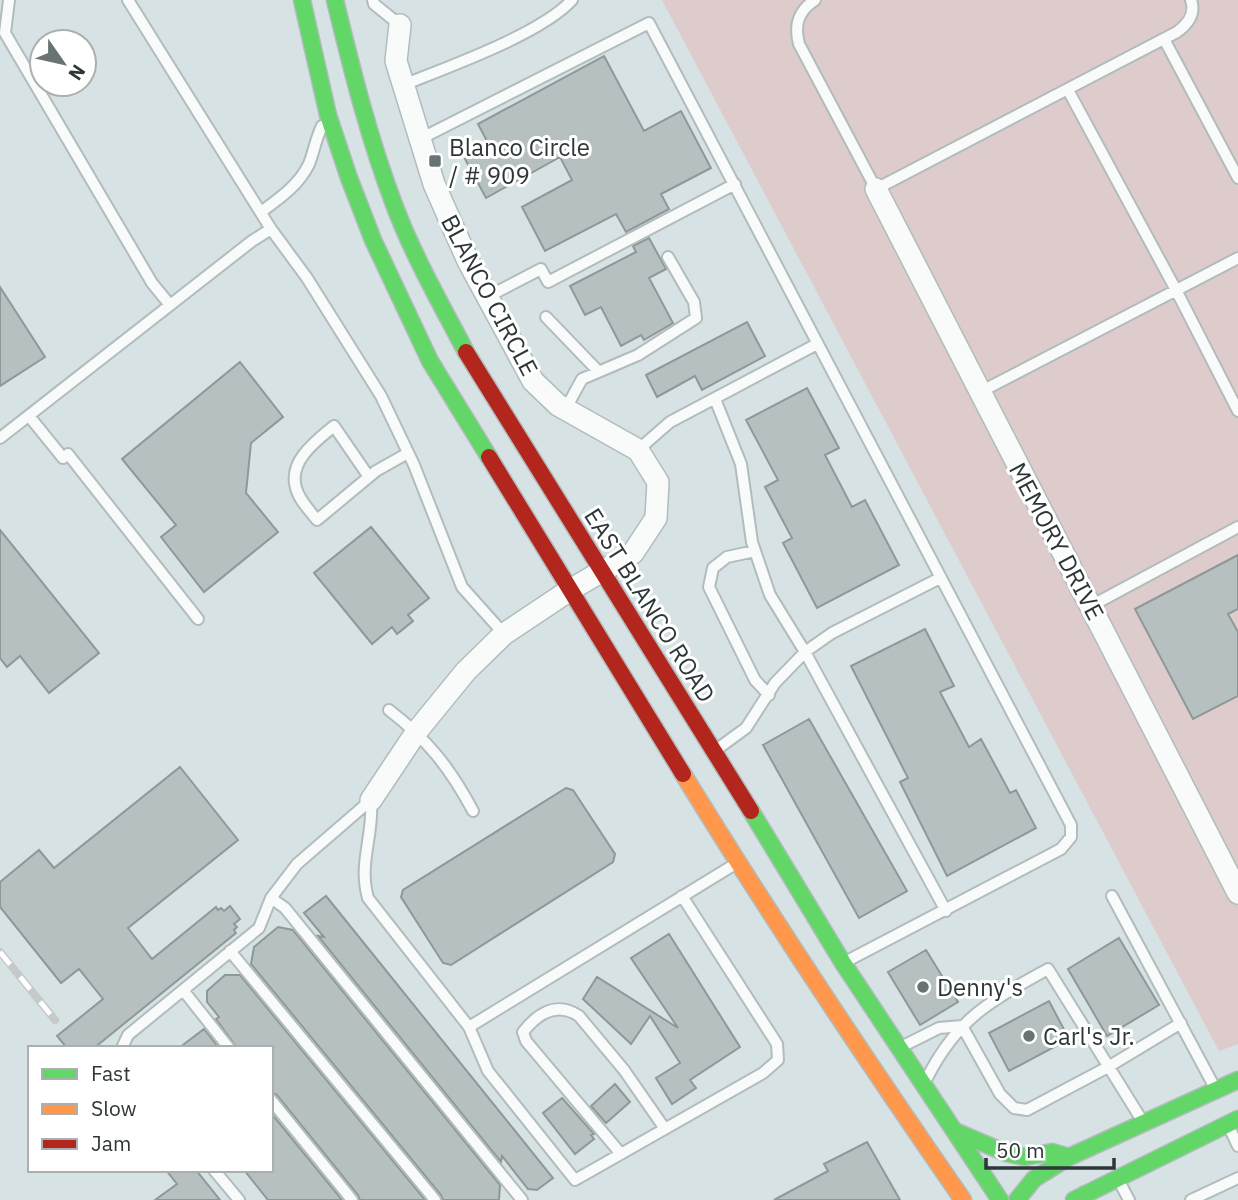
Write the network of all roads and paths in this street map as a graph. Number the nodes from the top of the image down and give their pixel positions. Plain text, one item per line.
1 (9, 0) edge
2 (128, 0) edge
3 (302, 0) edge
4 (335, 0) edge
5 (373, 0) edge
6 (572, 0) edge
7 (815, 0) edge
8 (1191, 0) edge
9 (400, 24) joint
10 (1164, 39) junction
11 (403, 85) junction
12 (1068, 90) junction
13 (327, 114) junction
14 (420, 139) junction
15 (1238, 178) edge
16 (735, 184) junction
17 (876, 189) junction
18 (261, 212) junction
19 (271, 229) junction
20 (668, 257) dead end
21 (1238, 258) edge
22 (1176, 290) junction
23 (487, 296) junction
24 (170, 305) junction
25 (546, 317) dead end
26 (817, 344) junction
27 (598, 371) junction
28 (979, 392) junction
29 (715, 399) junction
30 (565, 410) junction
31 (1238, 411) edge
32 (29, 416) junction
33 (0, 438) edge
34 (638, 450) junction
35 (408, 453) junction
36 (369, 477) junction
37 (1238, 527) edge
38 (755, 551) junction
39 (602, 573) junction
40 (940, 578) junction
41 (570, 590) junction
42 (1091, 606) junction
43 (198, 619) dead end
44 (504, 634) junction
45 (805, 652) junction
46 (769, 695) junction
47 (390, 710) dead end
48 (417, 732) junction
49 (715, 751) junction
50 (371, 800) junction
51 (473, 811) dead end
52 (737, 863) junction
53 (1238, 893) edge
54 (682, 896) junction
55 (1112, 896) dead end
56 (271, 898) junction
57 (946, 911) junction
58 (230, 951) junction
59 (843, 962) junction
60 (183, 990) junction
61 (1181, 1023) junction
62 (962, 1026) junction
63 (469, 1027) junction
64 (123, 1046) edge
65 (227, 1046) edge
66 (899, 1048) junction
67 (1108, 1067) junction
68 (1238, 1080) edge
69 (925, 1084) junction
70 (1217, 1090) junction
71 (273, 1102) edge
72 (1233, 1121) edge
73 (1143, 1122) junction
74 (665, 1129) junction
75 (957, 1132) junction
76 (1238, 1146) edge
77 (621, 1154) junction
78 (1069, 1157) junction
79 (216, 1172) edge
80 (1117, 1178) junction
81 (1238, 1178) edge
82 (1080, 1198) edge
83 (239, 1200) edge
84 (352, 1200) edge
85 (435, 1200) edge
86 (522, 1200) edge
87 (963, 1200) edge
88 (1000, 1200) edge
89 (1017, 1200) edge
90 (1129, 1200) edge
91 (1191, 1200) edge

1 - 24 lane
2 - 18 lane
3 - 13 main road
4 - 39 main road, EAST BLANCO ROAD
5 - 9 lane
6 - 11 lane
7 - 17 lane
8 - 10 lane
9 - 11 street, BLANCO CIRCLE
10 - 12 lane
10 - 15 lane
11 - 14 street, BLANCO CIRCLE
12 - 17 lane
12 - 22 lane
13 - 18 lane
13 - 41 main road
14 - 16 lane
14 - 23 street, BLANCO CIRCLE
16 - 23 lane
16 - 26 lane
17 - 28 street, MEMORY DRIVE
18 - 19 lane
19 - 24 lane
19 - 35 lane
20 - 27 lane
21 - 22 lane
22 - 28 lane
22 - 31 lane
23 - 30 street, BLANCO CIRCLE
24 - 32 lane
25 - 27 lane
26 - 29 lane
26 - 40 lane
27 - 30 lane
28 - 42 street, MEMORY DRIVE
29 - 34 lane
29 - 38 lane
30 - 34 street, BLANCO CIRCLE
32 - 33 lane
32 - 43 lane
34 - 39 street, BLANCO CIRCLE
35 - 36 lane
35 - 44 lane
36 - 36 lane
37 - 42 lane
38 - 45 lane
38 - 46 lane
39 - 41 street, BLANCO CIRCLE
39 - 49 main road, EAST BLANCO ROAD
40 - 45 lane
40 - 57 lane
41 - 44 street, BLANCO CIRCLE
41 - 52 main road
42 - 53 street, MEMORY DRIVE
44 - 48 street, BLANCO CIRCLE
45 - 46 lane
45 - 57 lane
46 - 49 lane
47 - 48 lane
48 - 50 street, BLANCO CIRCLE
48 - 51 lane
49 - 59 main road, EAST BLANCO ROAD
50 - 56 lane
50 - 63 lane
52 - 54 lane
52 - 87 main road
54 - 63 lane
54 - 74 lane
55 - 61 lane
56 - 58 lane
56 - 86 lane
57 - 59 lane
58 - 60 lane
58 - 85 lane
59 - 66 main road, EAST BLANCO ROAD
60 - 64 lane
60 - 65 lane
61 - 67 lane
61 - 70 lane
62 - 66 lane
62 - 67 lane
62 - 67 lane
62 - 69 lane
63 - 77 lane
66 - 69 main road, EAST BLANCO ROAD
67 - 73 lane
68 - 70 main road
69 - 75 main road, EAST BLANCO ROAD
70 - 73 main road
71 - 84 lane
72 - 76 lane
72 - 80 main road
73 - 78 main road
74 - 77 lane
74 - 77 lane
75 - 78 main road
75 - 88 main road, EAST BLANCO ROAD
78 - 89 main road
79 - 83 lane
80 - 82 main road
80 - 90 lane
81 - 91 lane

